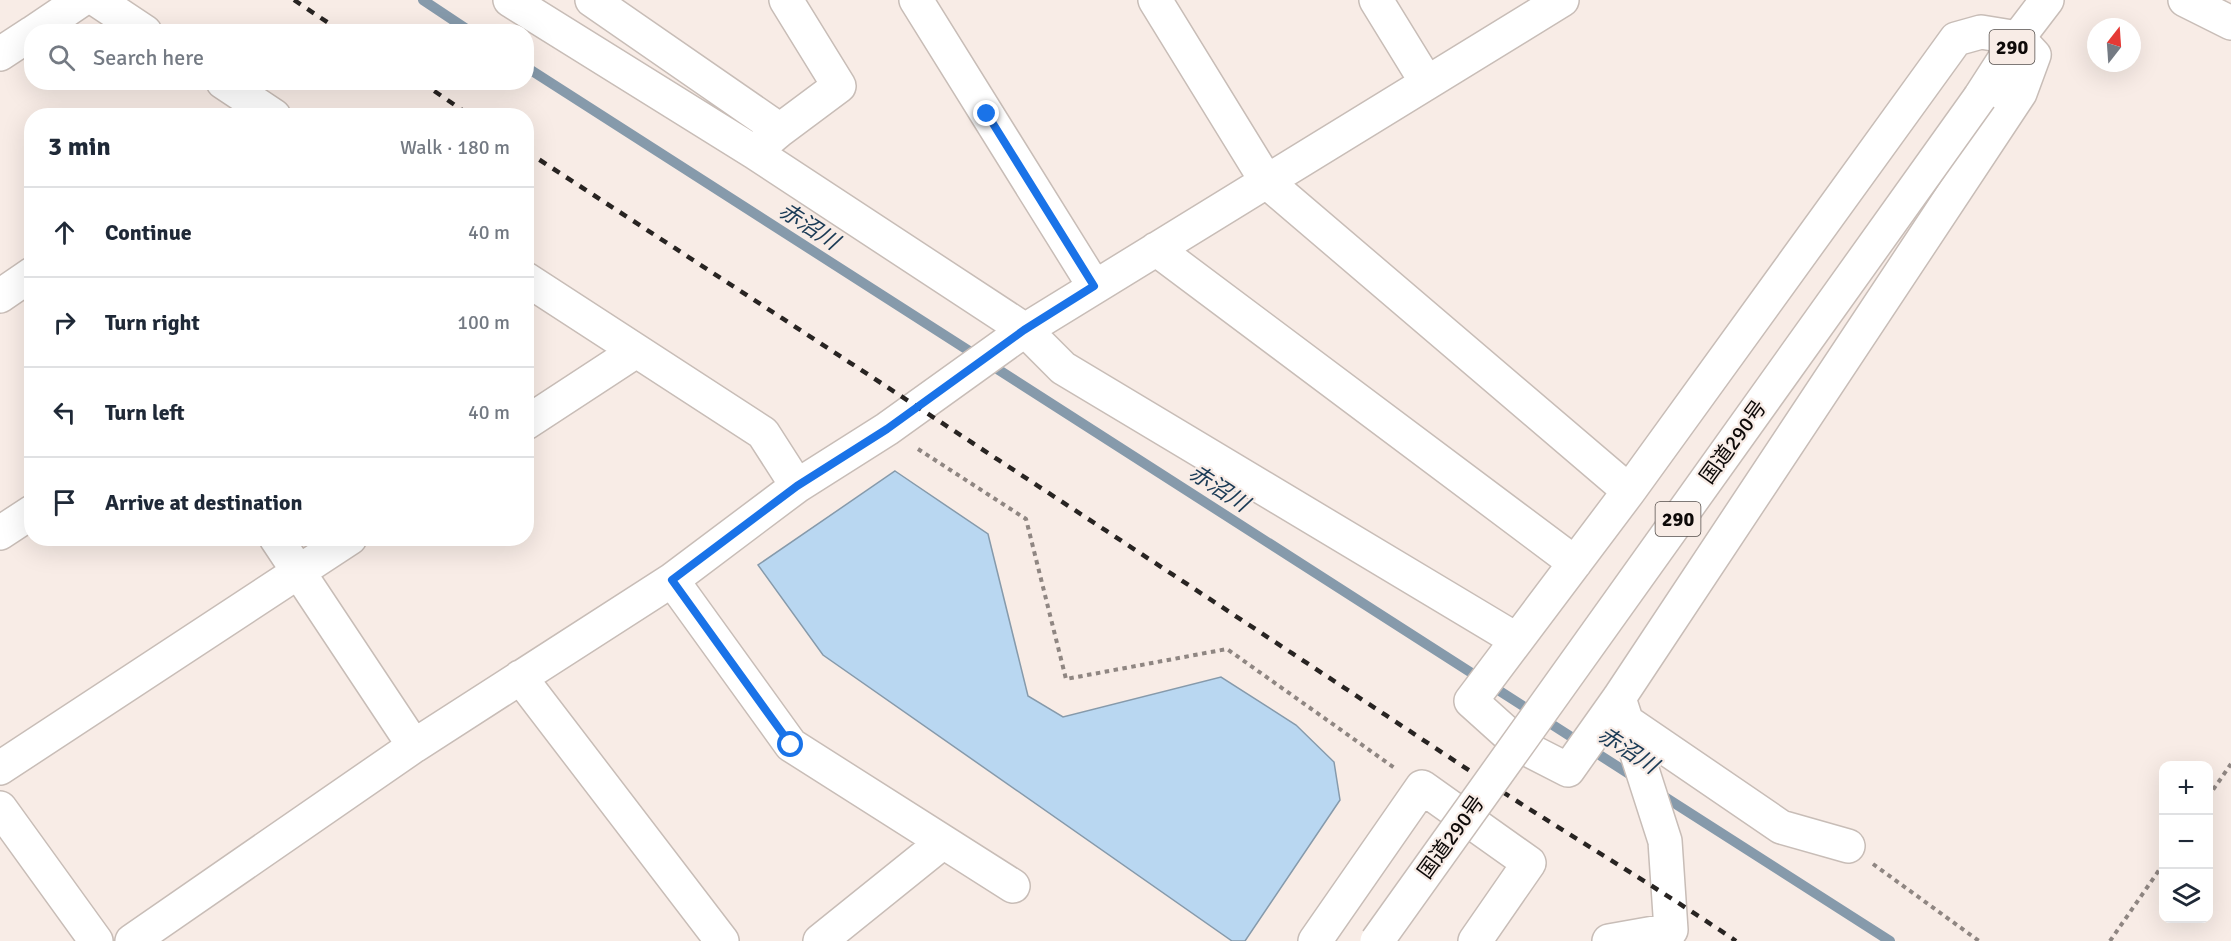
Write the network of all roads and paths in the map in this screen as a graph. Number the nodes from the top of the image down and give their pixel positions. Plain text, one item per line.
1 (81, 0) edge
2 (97, 0) edge
3 (510, 0) edge
4 (592, 0) edge
5 (786, 0) edge
6 (916, 0) edge
7 (1155, 0) edge
8 (1376, 0) edge
9 (1562, 0) edge
10 (2047, 0) edge
11 (2185, 0) edge
12 (2231, 23) edge
13 (45, 24) edge
14 (133, 24) edge
15 (24, 38) edge
16 (2018, 38) junction
17 (0, 54) edge
18 (1427, 83) junction
19 (234, 90) edge
20 (260, 108) edge
21 (780, 130) junction
22 (754, 152) junction
23 (1267, 182) junction
24 (1156, 249) junction
25 (24, 280) edge
26 (534, 284) edge
27 (1094, 286) junction
28 (0, 296) edge
29 (1024, 330) junction
30 (636, 351) junction
31 (534, 418) edge
32 (887, 429) junction
33 (797, 486) junction
34 (1629, 491) junction
35 (24, 517) edge
36 (0, 533) edge
37 (281, 546) edge
38 (338, 546) edge
39 (1575, 563) junction
40 (299, 572) junction
41 (672, 580) junction
42 (1517, 640) junction
43 (520, 677) junction
44 (1623, 709) junction
45 (414, 746) junction
46 (2231, 764) edge
47 (0, 768) edge
48 (1422, 787) junction
49 (2213, 790) edge
50 (0, 808) edge
51 (943, 842) junction
52 (1848, 846) joint
53 (2159, 869) edge
54 (1013, 886) dead end
55 (96, 941) edge
56 (132, 941) edge
57 (722, 941) edge
58 (820, 941) edge
59 (1315, 941) edge
60 (1377, 941) edge
61 (1475, 941) edge
62 (1609, 941) edge
63 (1980, 941) edge
64 (2110, 941) edge

1 - 13 main road
2 - 14 main road
3 - 22 main road
4 - 21 main road
5 - 21 main road
6 - 27 main road
7 - 23 main road
8 - 18 main road
9 - 18 main road
10 - 16 main road, 国道290号 / 290
11 - 12 main road
15 - 17 main road
16 - 34 main road
16 - 44 main road
16 - 60 main road, 国道290号 / 290, bridge
18 - 23 main road
19 - 20 main road
21 - 22 main road
22 - 29 main road
23 - 24 main road
23 - 34 main road
24 - 27 main road
24 - 39 main road
25 - 28 main road
26 - 30 main road
27 - 29 main road
29 - 32 main road
29 - 42 main road
30 - 31 main road
30 - 33 main road
32 - 33 main road
32 - 48 path
33 - 41 main road
34 - 39 main road
35 - 36 main road
37 - 40 main road
38 - 40 main road
39 - 42 main road
40 - 45 main road
40 - 47 main road
41 - 43 main road
41 - 51 main road
42 - 44 main road
43 - 45 main road
43 - 57 main road
44 - 52 main road
44 - 62 main road
45 - 56 main road
46 - 49 path
48 - 59 main road
48 - 61 main road
50 - 55 main road
51 - 54 main road
51 - 58 main road
52 - 63 path
53 - 64 path

